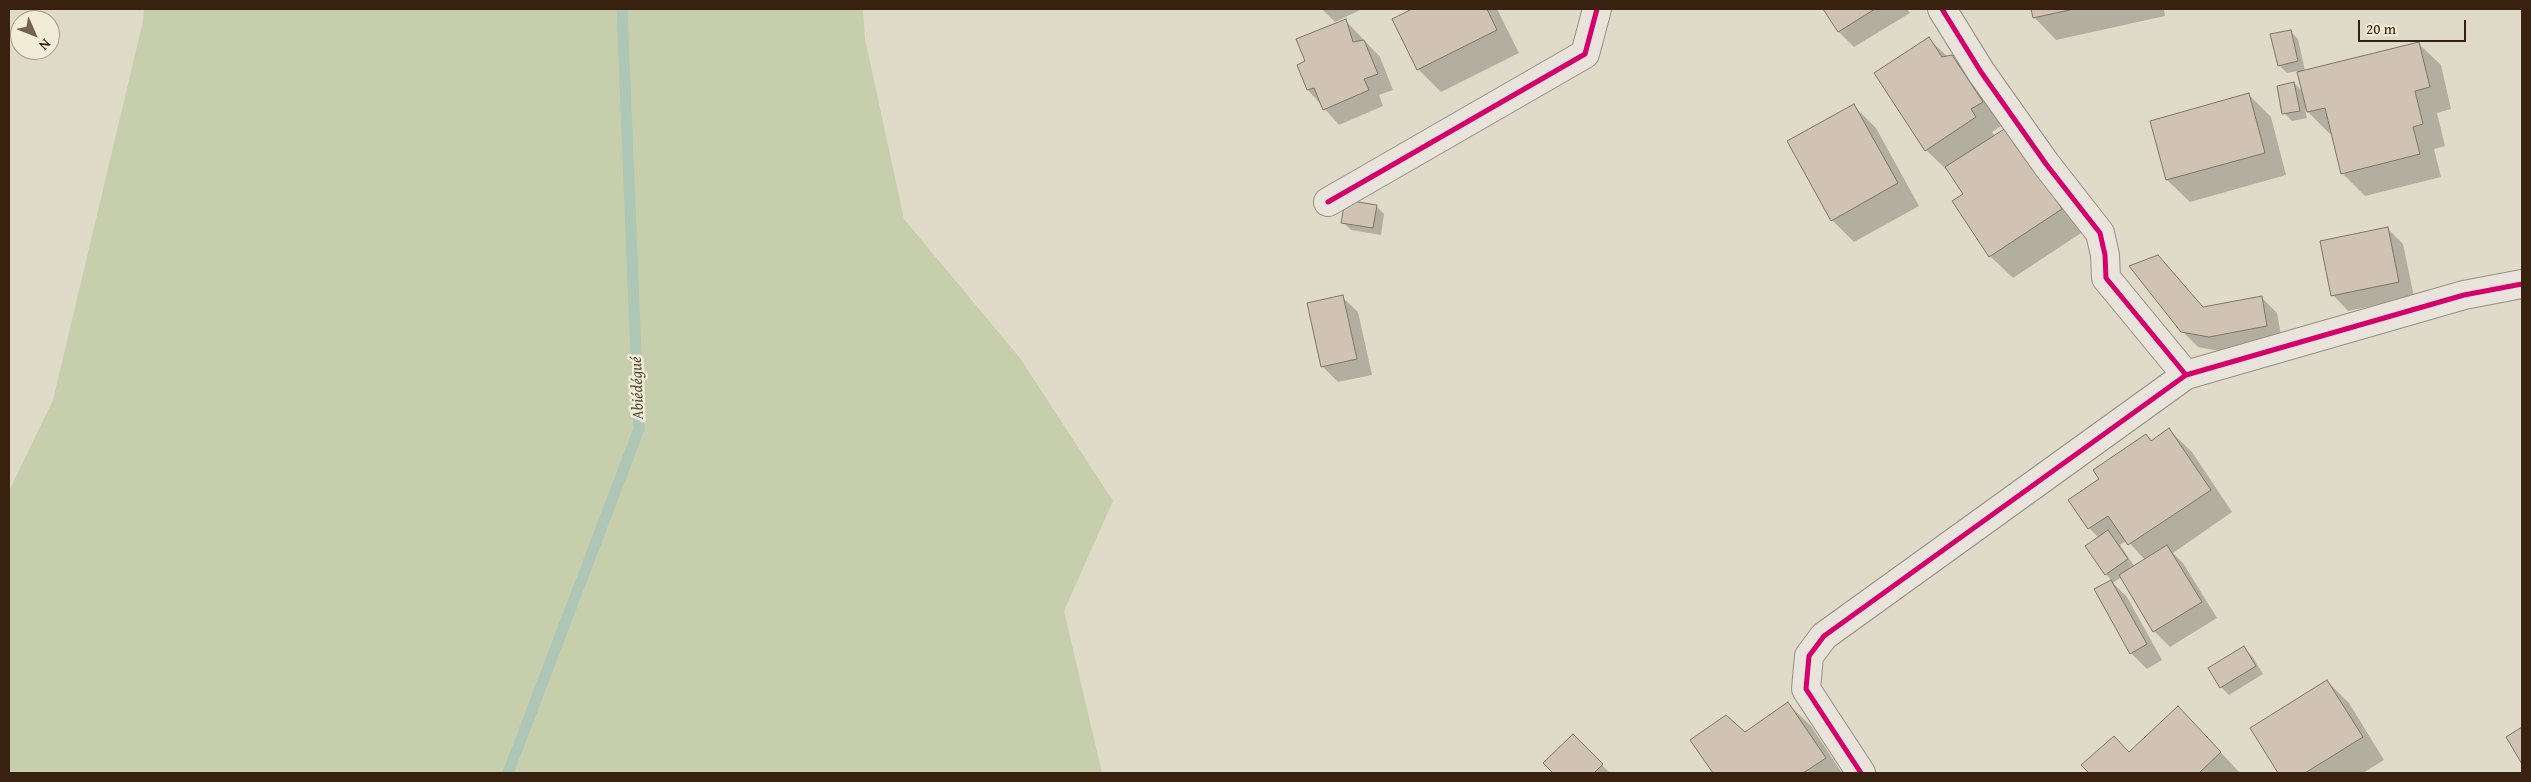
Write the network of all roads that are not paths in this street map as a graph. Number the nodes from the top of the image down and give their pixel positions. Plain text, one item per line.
1 (1597, 9) edge
2 (1942, 9) edge
3 (1328, 202) dead end
4 (2522, 284) edge
5 (2186, 375) junction
6 (1861, 773) edge

1 - 3 street
2 - 5 street
4 - 5 street
5 - 6 street

